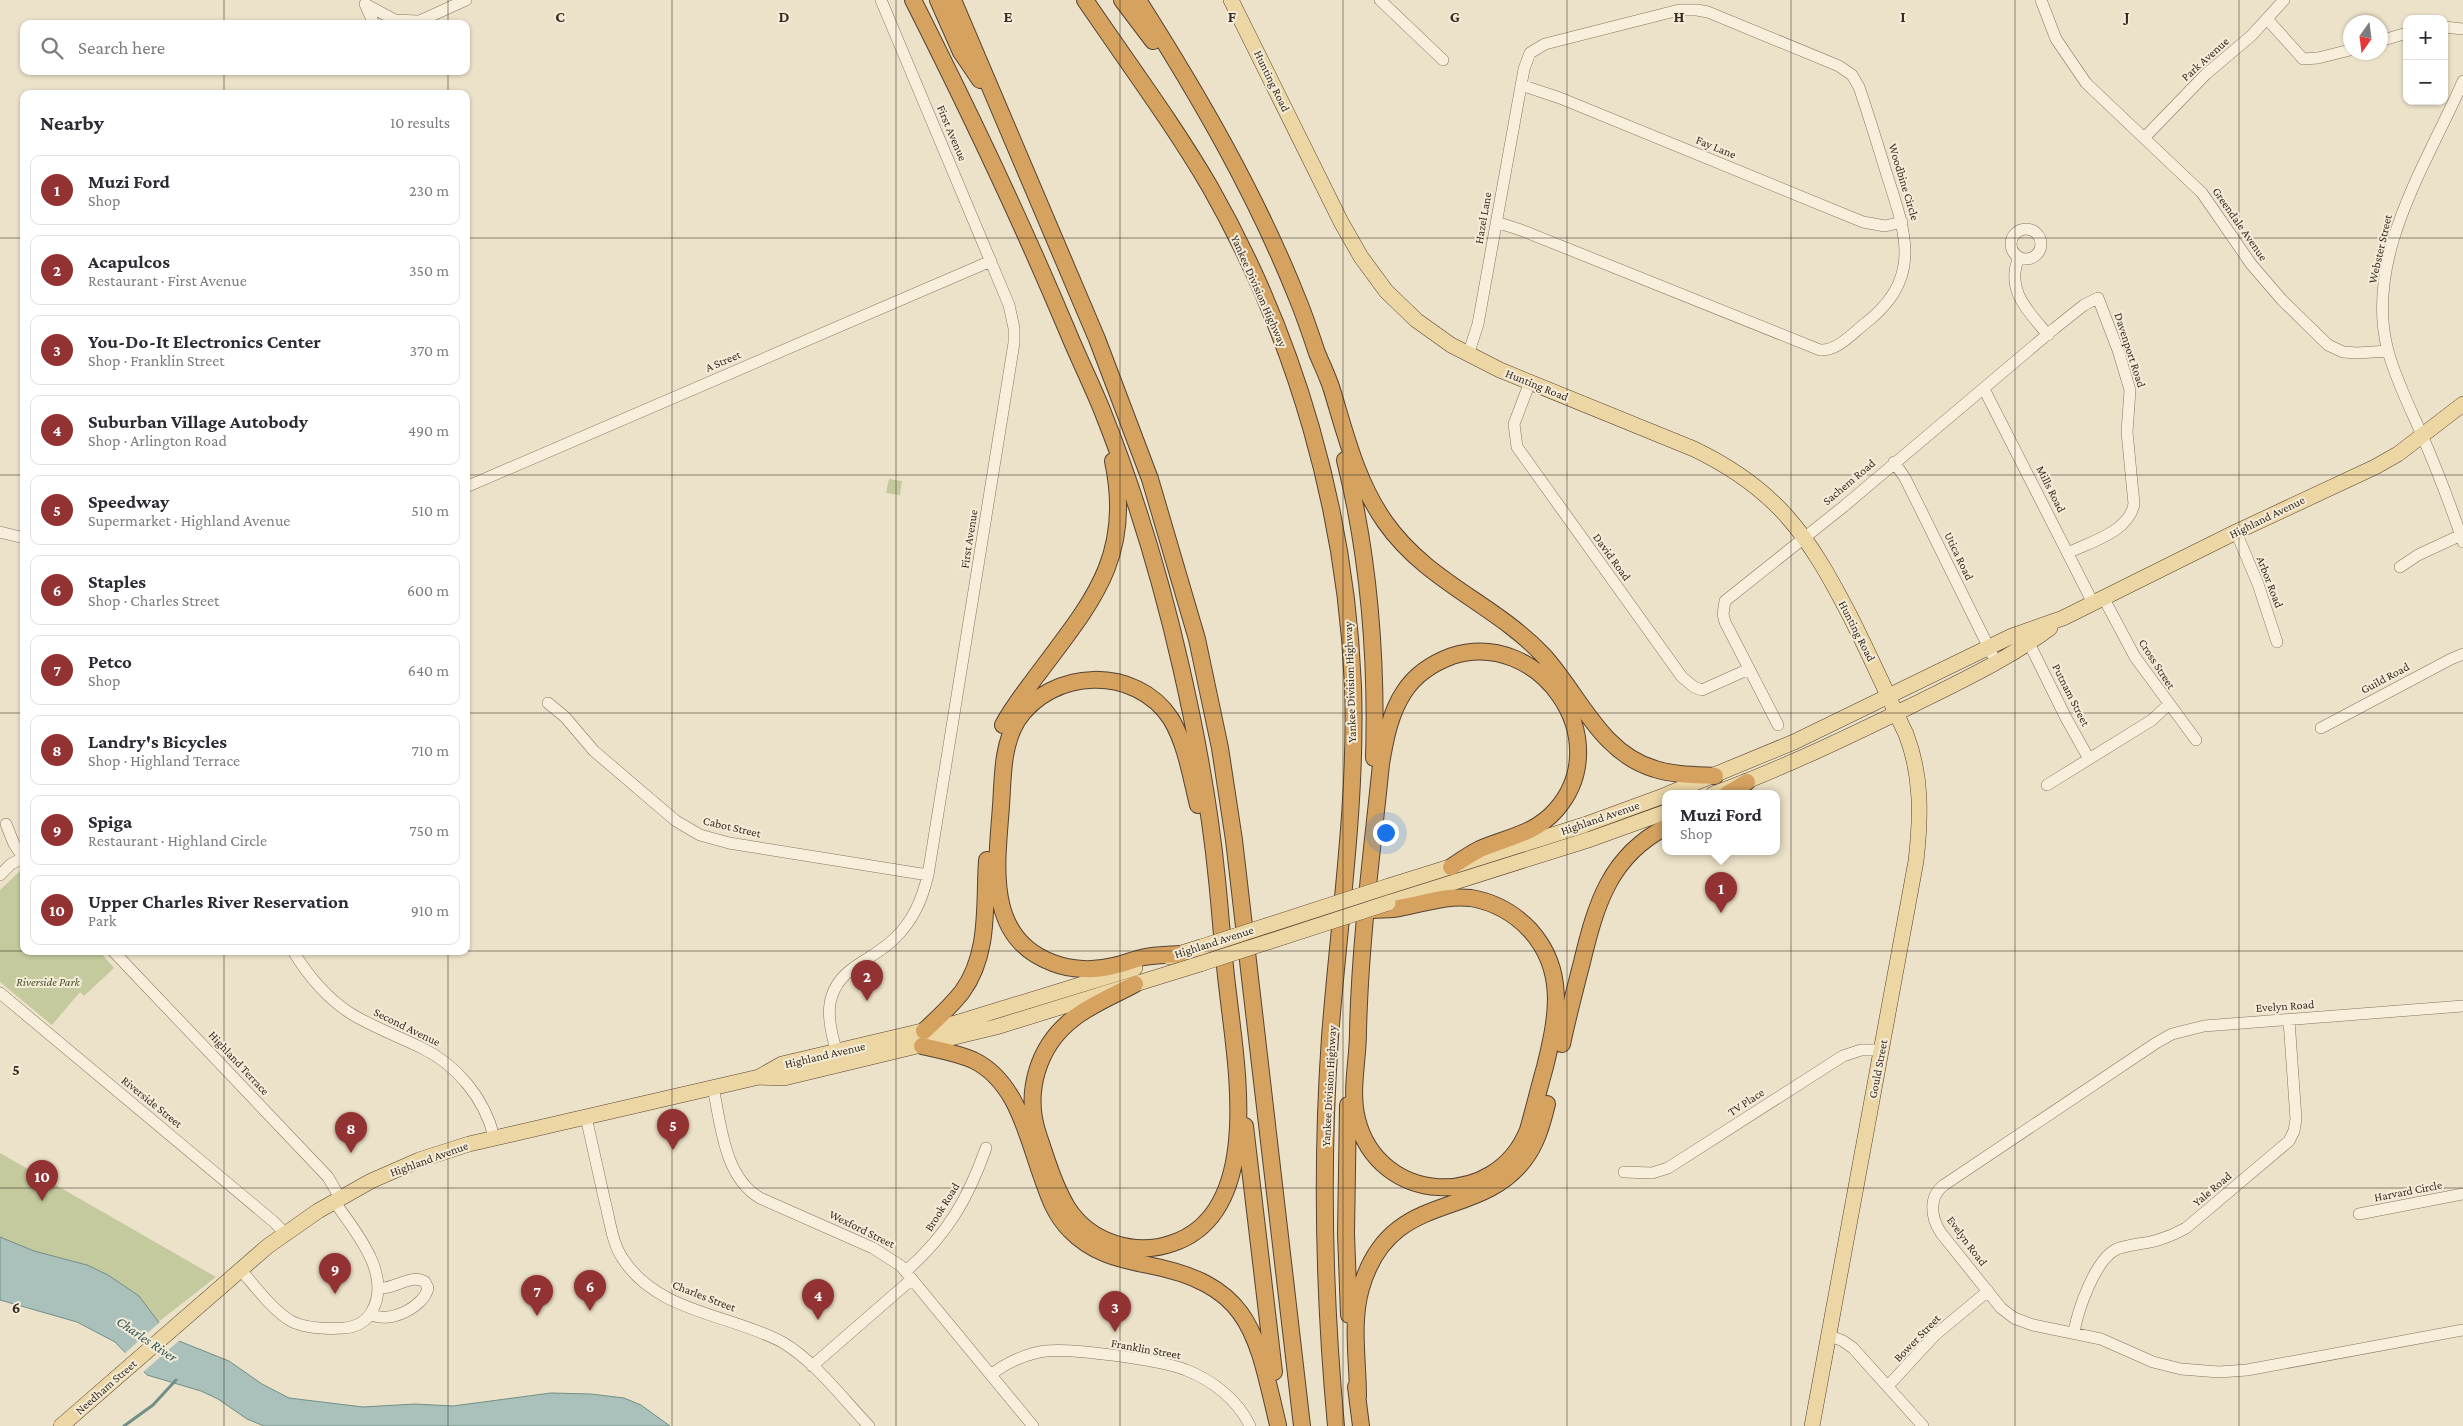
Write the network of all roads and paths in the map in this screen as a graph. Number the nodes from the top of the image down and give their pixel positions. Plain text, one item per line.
1 (466, 0) edge
2 (881, 0) edge
3 (913, 0) edge
4 (938, 0) edge
5 (954, 0) edge
6 (1085, 0) edge
7 (1122, 0) edge
8 (1138, 0) edge
9 (1231, 0) edge
10 (1380, 0) edge
11 (2041, 0) edge
12 (2284, 0) edge
13 (364, 2) edge
14 (2267, 19) junction
15 (372, 20) edge
16 (395, 20) edge
17 (420, 20) edge
18 (2448, 27) edge
19 (2463, 29) edge
20 (2403, 34) edge
21 (2388, 39) edge
22 (2343, 52) edge
23 (1443, 60) dead end
24 (2463, 81) edge
25 (1521, 85) junction
26 (1000, 110) junction
27 (1217, 133) junction
28 (2144, 138) junction
29 (1496, 222) junction
30 (1902, 222) junction
31 (2018, 257) dead end
32 (991, 261) junction
33 (2098, 298) joint
34 (2048, 335) junction
35 (2388, 351) junction
36 (1317, 353) junction
37 (1468, 355) junction
38 (1086, 378) junction
39 (1530, 382) junction
40 (1984, 389) junction
41 (2463, 404) edge
42 (2422, 436) junction
43 (1894, 462) junction
44 (470, 485) edge
45 (0, 532) edge
46 (2236, 532) junction
47 (1804, 536) junction
48 (20, 537) edge
49 (2462, 538) edge
50 (2068, 553) junction
51 (2400, 567) dead end
52 (2098, 600) junction
53 (2063, 618) junction
54 (2277, 642) dead end
55 (2030, 643) junction
56 (1989, 648) junction
57 (2463, 654) edge
58 (1996, 663) junction
59 (1749, 668) junction
60 (1889, 696) junction
61 (548, 703) dead end
62 (2168, 704) junction
63 (1896, 713) junction
64 (1778, 726) dead end
65 (2321, 728) dead end
66 (2196, 740) dead end
67 (2090, 759) junction
68 (1715, 776) junction
69 (1747, 782) junction
70 (2047, 785) dead end
71 (1680, 790) edge
72 (1724, 790) edge
73 (1734, 790) edge
74 (1662, 797) edge
75 (1662, 813) edge
76 (6, 824) dead end
77 (1662, 829) edge
78 (20, 853) edge
79 (20, 860) edge
80 (1370, 860) junction
81 (1451, 867) junction
82 (0, 875) edge
83 (928, 876) junction
84 (1388, 906) junction
85 (1368, 910) joint
86 (1219, 920) junction
87 (1179, 954) junction
88 (117, 955) edge
89 (295, 955) edge
90 (1135, 984) junction
91 (0, 993) edge
92 (2463, 1006) edge
93 (1358, 1008) junction
94 (2289, 1020) junction
95 (923, 1039) junction
96 (1882, 1050) junction
97 (839, 1059) junction
98 (1236, 1067) junction
99 (713, 1087) junction
100 (586, 1117) junction
101 (494, 1138) junction
102 (986, 1148) dead end
103 (1624, 1172) dead end
104 (2463, 1194) edge
105 (337, 1200) junction
106 (2359, 1214) dead end
107 (285, 1233) junction
108 (240, 1269) junction
109 (909, 1275) junction
110 (378, 1288) junction
111 (1988, 1291) junction
112 (370, 1314) junction
113 (2463, 1330) edge
114 (2074, 1332) junction
115 (1828, 1336) junction
116 (150, 1348) joint
117 (812, 1366) junction
118 (991, 1375) junction
119 (1888, 1386) junction
120 (1358, 1398) junction
121 (1278, 1425) edge
122 (61, 1426) edge
123 (868, 1426) edge
124 (1033, 1426) edge
125 (1250, 1426) edge
126 (1302, 1426) edge
127 (1336, 1426) edge
128 (1360, 1426) edge
129 (1812, 1426) edge
130 (1923, 1426) edge

1 - 17 street
2 - 32 street, First Avenue
3 - 38 highway
4 - 26 highway
5 - 26 highway
6 - 127 highway, Yankee Division Highway
7 - 27 highway
8 - 27 highway
9 - 37 main road, Hunting Road
10 - 23 street
11 - 28 street, Greendale Avenue
12 - 14 street, Park Avenue
13 - 15 street
13 - 16 street
14 - 22 street
14 - 28 street, Park Avenue
18 - 19 street
20 - 21 street
24 - 35 street, Webster Street
25 - 29 street, Hazel Lane
25 - 30 street, Fay Lane
25 - 30 street, Woodbine Circle
26 - 126 highway
27 - 36 highway
28 - 35 street, Greendale Avenue
29 - 30 street, Woodbine Circle
29 - 37 street, Hazel Lane
31 - 34 street
32 - 44 street, A Street
32 - 83 street, First Avenue
33 - 34 street, Sachem Road
33 - 50 street, Davenport Road
34 - 40 street, Sachem Road
35 - 42 street, Webster Street
36 - 68 highway
36 - 80 highway
37 - 39 main road, Hunting Road
38 - 86 highway
38 - 95 highway
39 - 47 main road, Hunting Road
39 - 59 street, David Road
40 - 43 street, Sachem Road
40 - 50 street, Mills Road
41 - 42 main road, Highland Avenue
42 - 46 main road, Highland Avenue
42 - 49 street, Webster Street
43 - 47 street, Sachem Road
43 - 56 street, Utica Road
45 - 48 street
46 - 52 main road, Highland Avenue
46 - 54 street, Arbor Road
47 - 59 street, Sachem Road
47 - 60 main road, Hunting Road
49 - 51 street
50 - 52 street, Mills Road
52 - 53 main road, Highland Avenue
52 - 62 street, Cross Street
53 - 55 main road, Highland Avenue
53 - 56 main road, Highland Avenue
55 - 58 main road, Highland Avenue
55 - 67 street, Putnam Street
56 - 58 street, Utica Road
56 - 60 main road, Highland Avenue
57 - 65 street, Guild Road
58 - 63 main road, Highland Avenue
59 - 64 street, Sachem Road
60 - 63 main road, Hunting Road
60 - 68 main road, Highland Avenue
61 - 83 street, Cabot Street
62 - 66 street, Cross Street
62 - 67 street
63 - 69 main road, Highland Avenue
63 - 96 main road, Gould Street
67 - 70 street
68 - 71 main road, Highland Avenue
69 - 72 main road, Highland Avenue
69 - 73 highway
74 - 81 main road, Highland Avenue
75 - 84 main road, Highland Avenue
76 - 78 street
77 - 120 highway
79 - 82 street
80 - 81 highway
80 - 93 highway
81 - 87 main road, Highland Avenue, bridge
83 - 97 street, First Avenue
84 - 85 highway, bridge
84 - 93 highway
85 - 90 main road, Highland Avenue, bridge
86 - 87 highway
86 - 98 highway
87 - 95 main road, Highland Avenue
88 - 105 street, Highland Terrace
89 - 101 street, Second Avenue
90 - 95 main road, Highland Avenue
90 - 98 highway
91 - 107 street, Riverside Street
92 - 94 street, Evelyn Road
93 - 120 highway
94 - 111 street, Evelyn Road
94 - 114 street, Yale Road
95 - 97 main road, Highland Avenue
95 - 121 highway
96 - 103 street, TV Place
96 - 115 main road, Gould Street
97 - 99 main road, Highland Avenue
98 - 121 highway
99 - 100 main road, Highland Avenue
99 - 109 street, Wexford Street
100 - 101 main road, Highland Avenue
100 - 117 street, Charles Street
101 - 105 main road, Highland Avenue
102 - 109 street, Brook Road
104 - 106 street, Harvard Circle
105 - 107 main road, Highland Avenue
105 - 110 street, Highland Terrace
107 - 108 main road, Highland Avenue
108 - 112 street
108 - 116 main road, Highland Avenue
109 - 117 street, Brook Road
109 - 118 street, Wexford Street
110 - 112 street
110 - 112 street
111 - 114 street, Evelyn Road
111 - 119 street, Bower Street
113 - 114 street, Evelyn Road
115 - 119 street
115 - 129 main road, Gould Street
116 - 122 main road, Needham Street
117 - 123 street, Charles Street
118 - 124 street, Wexford Street
118 - 125 street, Franklin Street
119 - 130 street
120 - 128 highway

